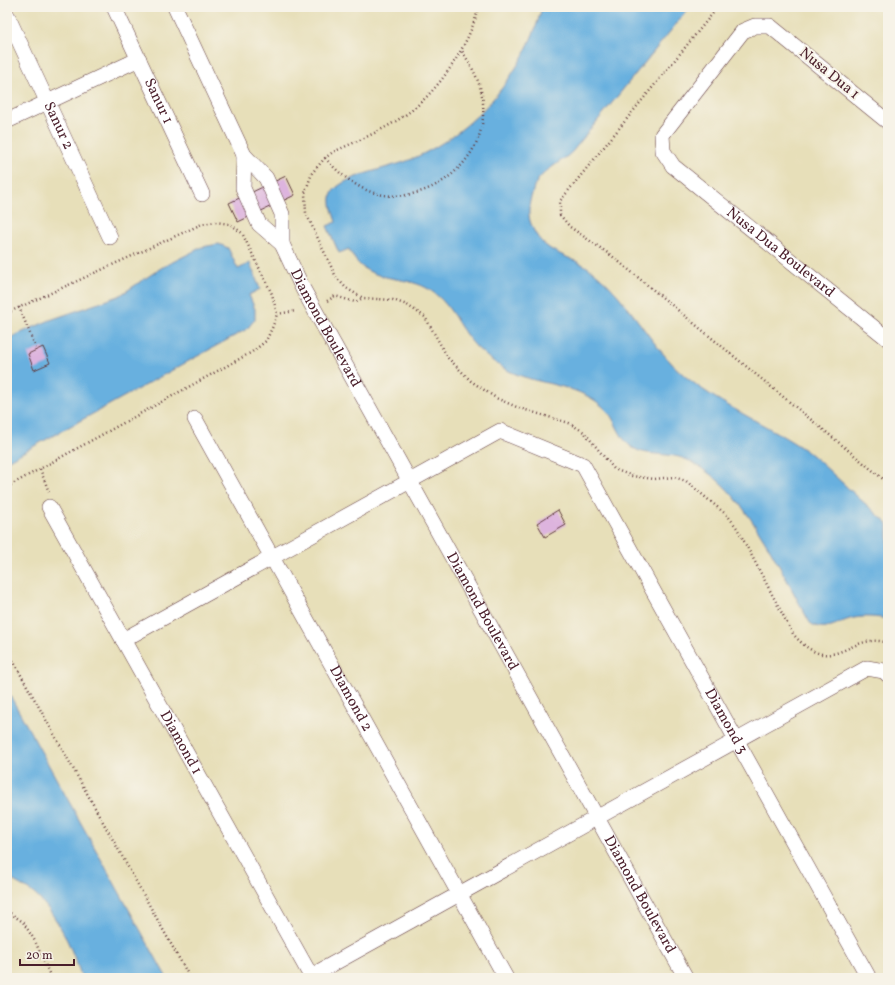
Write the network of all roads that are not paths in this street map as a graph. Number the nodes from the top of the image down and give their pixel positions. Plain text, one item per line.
1 (114, 7) edge
2 (174, 7) edge
3 (7, 15) edge
4 (139, 59) junction
5 (47, 102) junction
6 (7, 121) edge
7 (888, 122) edge
8 (244, 155) junction
9 (673, 166) joint
10 (202, 194) dead end
11 (110, 237) dead end
12 (282, 244) junction
13 (888, 339) edge
14 (195, 419) dead end
15 (409, 481) junction
16 (49, 507) road end
17 (272, 557) junction
18 (123, 640) junction
19 (888, 675) edge
20 (736, 740) junction
21 (597, 818) junction
22 (459, 894) junction
23 (311, 977) edge
24 (506, 978) edge
25 (686, 978) edge
26 (869, 978) edge

1 - 4 street, Sanur 1
2 - 8 street, Diamond Boulevard
3 - 5 street, Sanur 2
4 - 5 street
4 - 10 street, Sanur 1
5 - 6 street
5 - 11 street, Sanur 2
7 - 9 street, Nusa Dua 1
8 - 12 street, Diamond Boulevard
8 - 12 street, Diamond Boulevard
9 - 13 street, Nusa Dua Boulevard
12 - 15 street, Diamond Boulevard
14 - 17 street, Diamond 2
15 - 17 street
15 - 20 street, Diamond 3
15 - 21 street, Diamond Boulevard
16 - 18 street, Diamond 1
17 - 18 street
17 - 22 street, Diamond 2
18 - 23 street, Diamond 1
19 - 20 street
20 - 21 street
20 - 26 street, Diamond 3
21 - 22 street
21 - 25 street, Diamond Boulevard
22 - 23 street
22 - 24 street, Diamond 2

